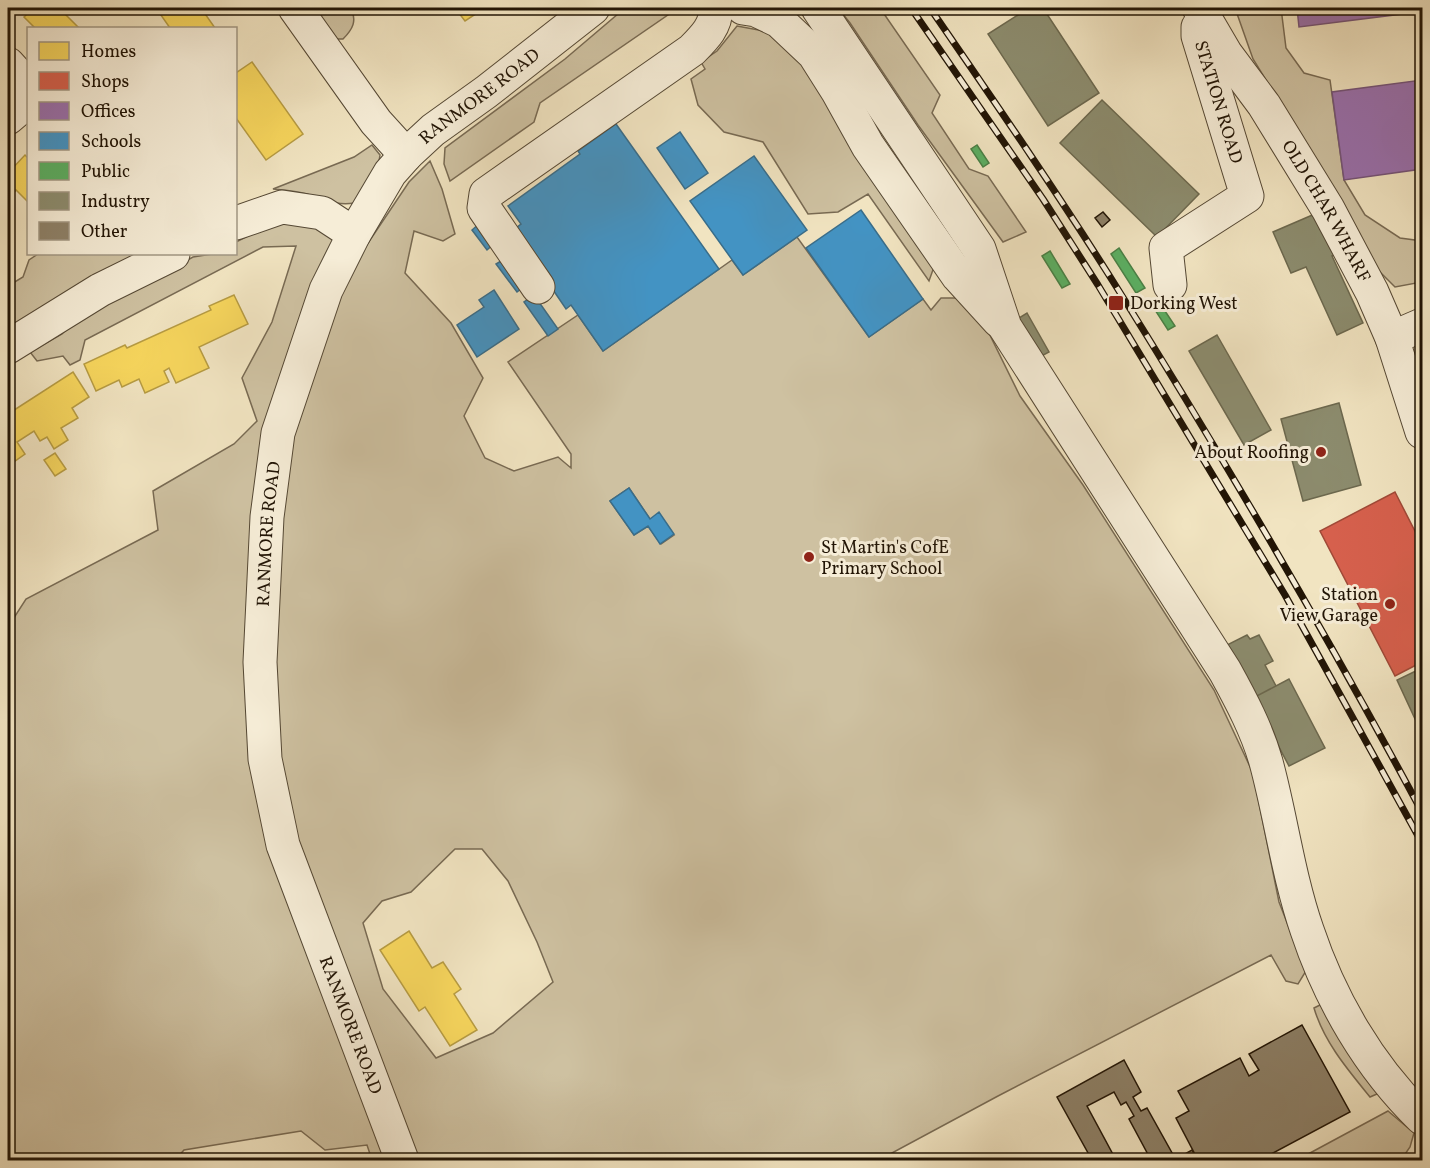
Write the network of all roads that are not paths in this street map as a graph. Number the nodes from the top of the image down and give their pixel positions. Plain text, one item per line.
1 (295, 8) edge
2 (593, 8) edge
3 (726, 8) edge
4 (818, 8) edge
5 (1197, 8) edge
6 (8, 64) edge
7 (27, 85) edge
8 (27, 101) edge
9 (8, 118) edge
10 (406, 155) junction
11 (237, 223) edge
12 (354, 234) junction
13 (171, 255) edge
14 (1170, 285) dead end
15 (538, 287) dead end
16 (1422, 325) edge
17 (1005, 327) junction
18 (1392, 338) junction
19 (8, 347) edge
20 (1422, 432) edge
21 (1422, 1118) edge
22 (402, 1161) edge

1 - 10 street
2 - 10 street, RANMORE ROAD
3 - 15 street
3 - 17 street
4 - 17 street
5 - 14 street, STATION ROAD
5 - 18 street, OLD CHAR WHARF
6 - 7 street
8 - 9 street
10 - 12 street, RANMORE ROAD
11 - 12 street
12 - 22 street, RANMORE ROAD
13 - 19 street
16 - 18 street
17 - 21 street
18 - 20 street, OLD CHAR WHARF

